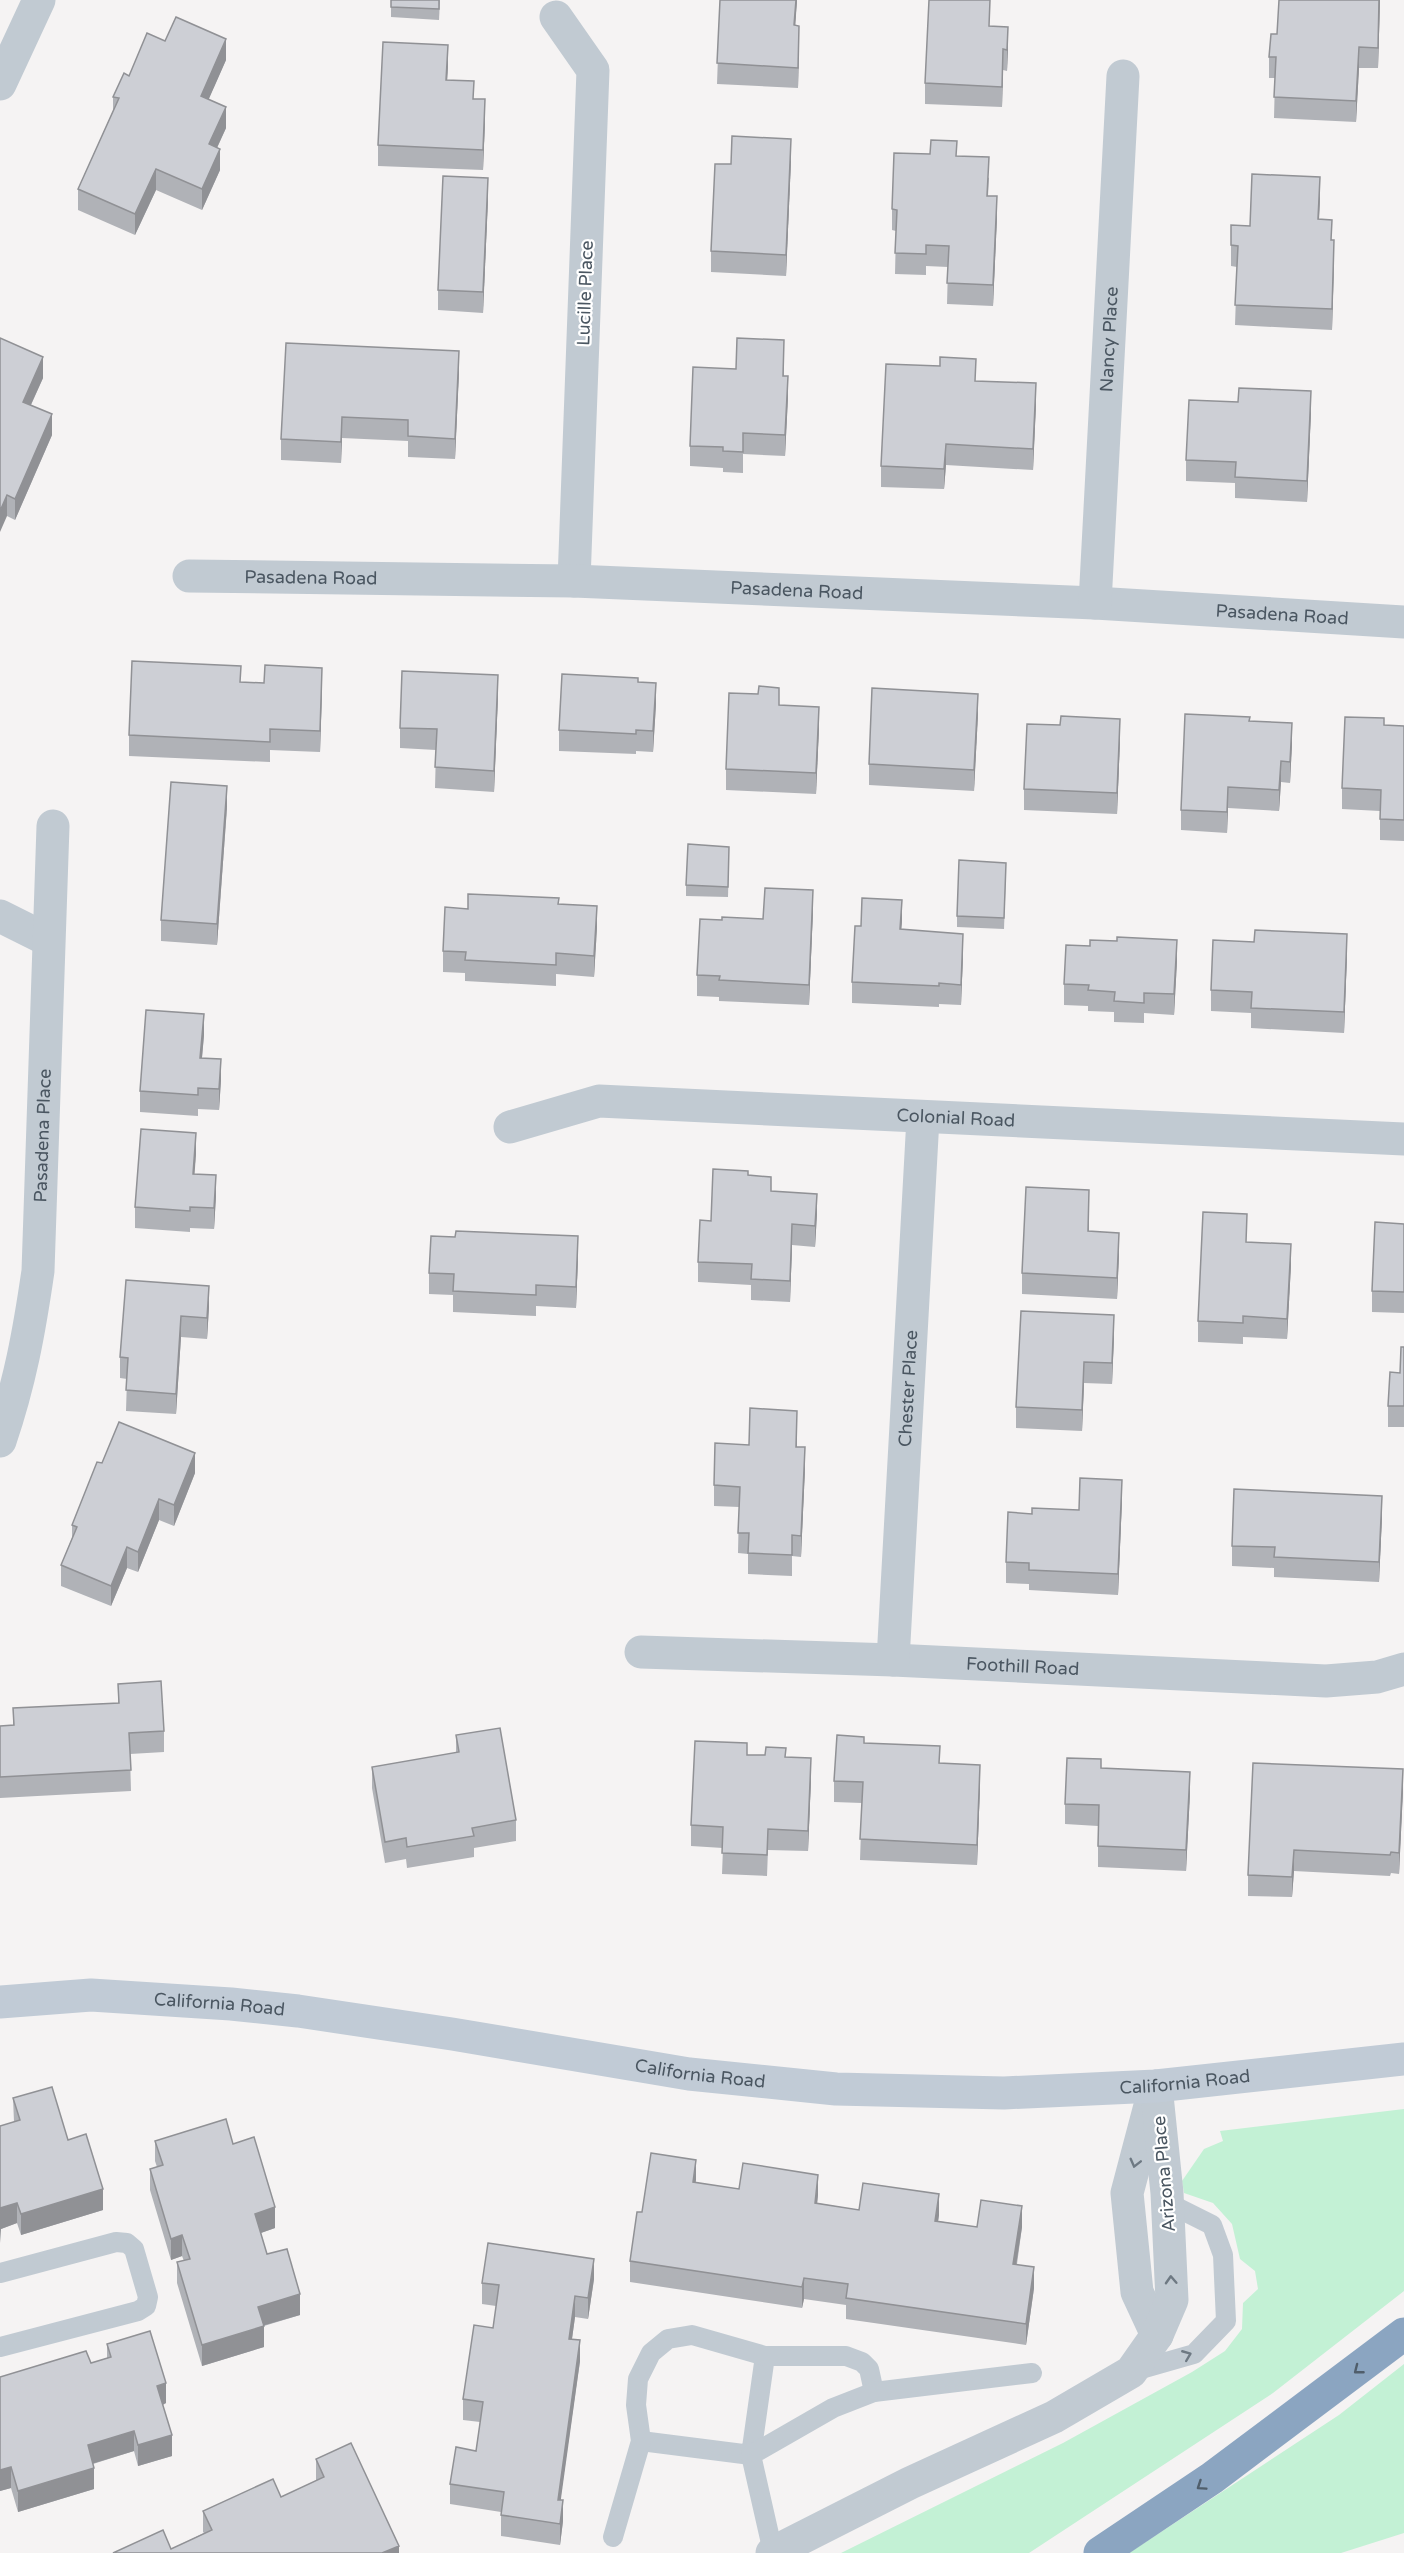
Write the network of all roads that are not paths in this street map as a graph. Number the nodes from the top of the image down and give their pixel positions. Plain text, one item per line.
1 (39, 0) edge
2 (556, 17) dead end
3 (1122, 76) dead end
4 (0, 84) edge
5 (189, 576) dead end
6 (574, 581) junction
7 (1095, 603) junction
8 (1404, 622) edge
9 (53, 826) dead end
10 (0, 916) edge
11 (48, 940) junction
12 (923, 1118) junction
13 (510, 1127) dead end
14 (1404, 1139) edge
15 (0, 1441) edge
16 (641, 1652) dead end
17 (893, 1660) junction
18 (1404, 1669) edge
19 (0, 2002) edge
20 (1404, 2059) edge
21 (1156, 2086) junction
22 (1168, 2203) junction
23 (0, 2273) edge
24 (1404, 2334) edge
25 (1157, 2335) junction
26 (0, 2347) edge
27 (765, 2356) junction
28 (1131, 2372) junction
29 (1032, 2373) dead end
30 (874, 2392) junction
31 (641, 2441) junction
32 (751, 2455) junction
33 (613, 2537) dead end
34 (773, 2553) edge
35 (1100, 2553) edge

1 - 4 street
2 - 6 street, Lucille Place
3 - 7 street, Nancy Place
5 - 6 street, Pasadena Road
6 - 7 street, Pasadena Road
7 - 8 street, Pasadena Road
9 - 11 street, Pasadena Place
10 - 11 street
11 - 15 street, Pasadena Place
12 - 13 street, Colonial Road
12 - 14 street, Colonial Road
12 - 17 street, Chester Place
16 - 17 street, Foothill Road
17 - 18 street, Foothill Road
19 - 21 main road, California Road
20 - 21 main road, California Road
21 - 22 street, Arizona Place
21 -> 25 street, Arizona Place
25 -> 22 street, Arizona Place
28 -> 22 lane
23 - 26 lane
24 -> 35 highway
25 - 28 street, Arizona Place
27 - 30 lane
27 - 31 lane
27 - 32 lane
28 - 34 street, Arizona Place
29 - 30 lane
30 - 32 lane
31 - 32 lane
31 - 33 lane
32 - 34 lane

